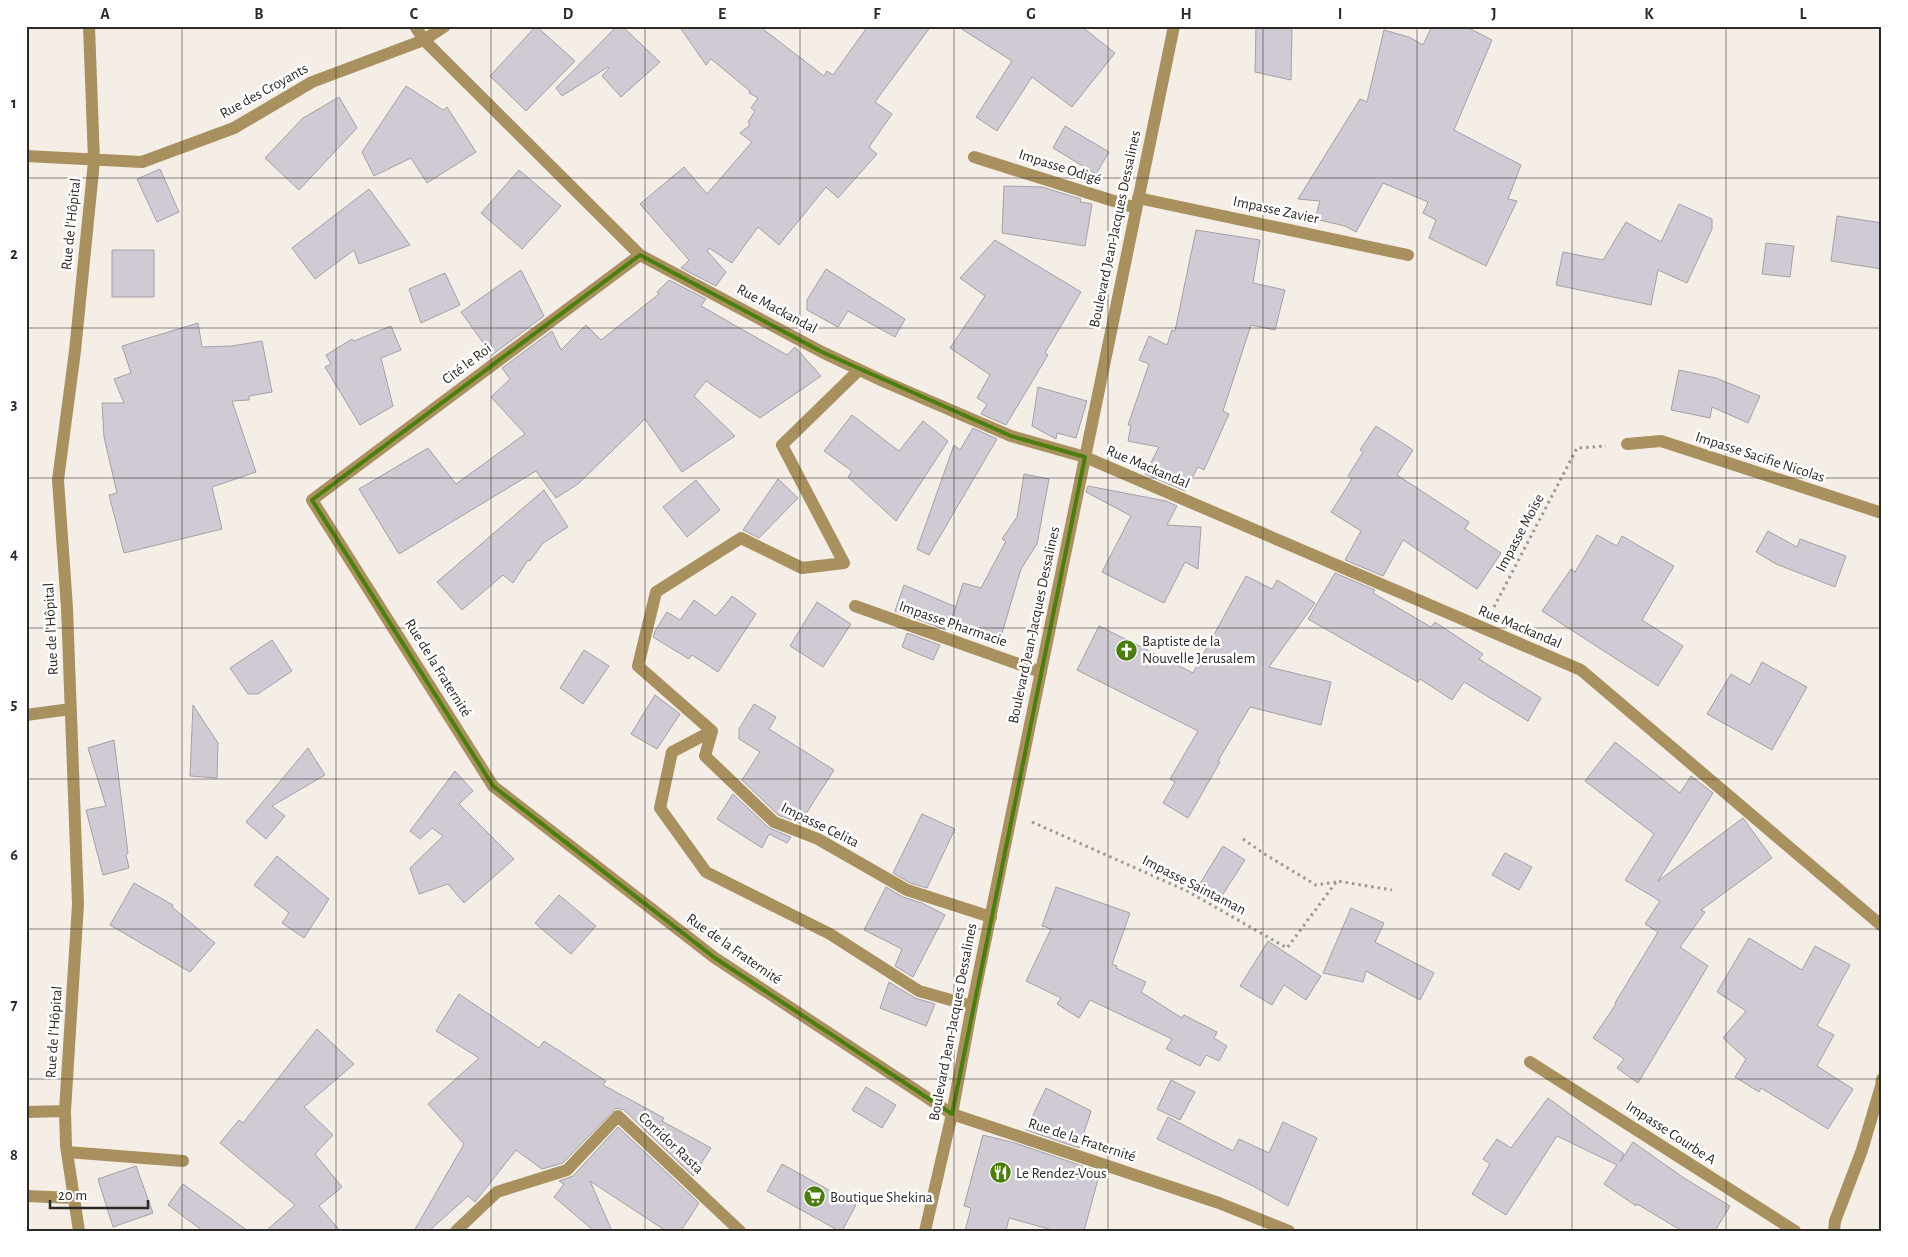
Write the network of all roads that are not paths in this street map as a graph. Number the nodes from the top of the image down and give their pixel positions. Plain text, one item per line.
1 (89, 26) edge
2 (415, 26) edge
3 (445, 26) edge
4 (1174, 26) edge
5 (424, 40) junction
6 (26, 156) edge
7 (974, 157) dead end
8 (94, 161) junction
9 (1137, 203) junction
10 (640, 255) junction
11 (1408, 255) dead end
12 (859, 370) junction
13 (1627, 444) dead end
14 (1085, 457) junction
15 (312, 500) joint
16 (1882, 513) edge
17 (855, 606) dead end
18 (1041, 672) junction
19 (71, 709) junction
20 (26, 715) edge
21 (712, 731) junction
22 (991, 916) junction
23 (1882, 926) edge
24 (972, 1006) junction
25 (1530, 1062) dead end
26 (1882, 1079) edge
27 (65, 1111) junction
28 (26, 1112) edge
29 (952, 1114) junction
30 (67, 1152) junction
31 (183, 1161) dead end
32 (26, 1196) edge
33 (74, 1198) junction
34 (79, 1231) edge
35 (456, 1231) edge
36 (740, 1231) edge
37 (925, 1231) edge
38 (1289, 1231) edge
39 (1795, 1231) edge
40 (1834, 1231) edge

1 - 8 street, Rue de l'Hôpital
2 - 5 street, Rue Mackandal
3 - 5 street, Rue des Croyants
4 - 9 street, Boulevard Jean-Jacques Dessalines
5 - 8 street, Rue des Croyants
5 - 10 street, Rue Mackandal
6 - 8 street, Rue des Croyants
7 - 9 street, Impasse Odigé
8 - 19 street, Rue de l'Hôpital
9 - 11 street, Impasse Zavier
9 - 14 street, Boulevard Jean-Jacques Dessalines
10 - 12 street, Rue Mackandal
10 - 15 street, Cité le Roi
12 - 14 street, Rue Mackandal
12 - 21 street
13 - 16 street, Impasse Sacifie Nicolas
14 - 18 street, Boulevard Jean-Jacques Dessalines
14 - 23 street, Rue Mackandal
15 - 29 street, Rue de la Fraternité
17 - 18 street, Impasse Pharmacie
18 - 22 street, Boulevard Jean-Jacques Dessalines
19 - 20 street
19 - 27 street, Rue de l'Hôpital
21 - 22 street, Impasse Celita
21 - 24 street
22 - 24 street, Boulevard Jean-Jacques Dessalines
24 - 29 street, Boulevard Jean-Jacques Dessalines
25 - 39 street, Impasse Courbe A
26 - 40 street
27 - 28 street
27 - 30 street, Rue de l'Hôpital
29 - 37 street, Boulevard Jean-Jacques Dessalines
29 - 38 street, Rue de la Fraternité
30 - 31 street
30 - 33 street, Rue de l'Hôpital
32 - 33 street
33 - 34 street, Rue de l'Hôpital
35 - 36 street, Corridor Rasta

